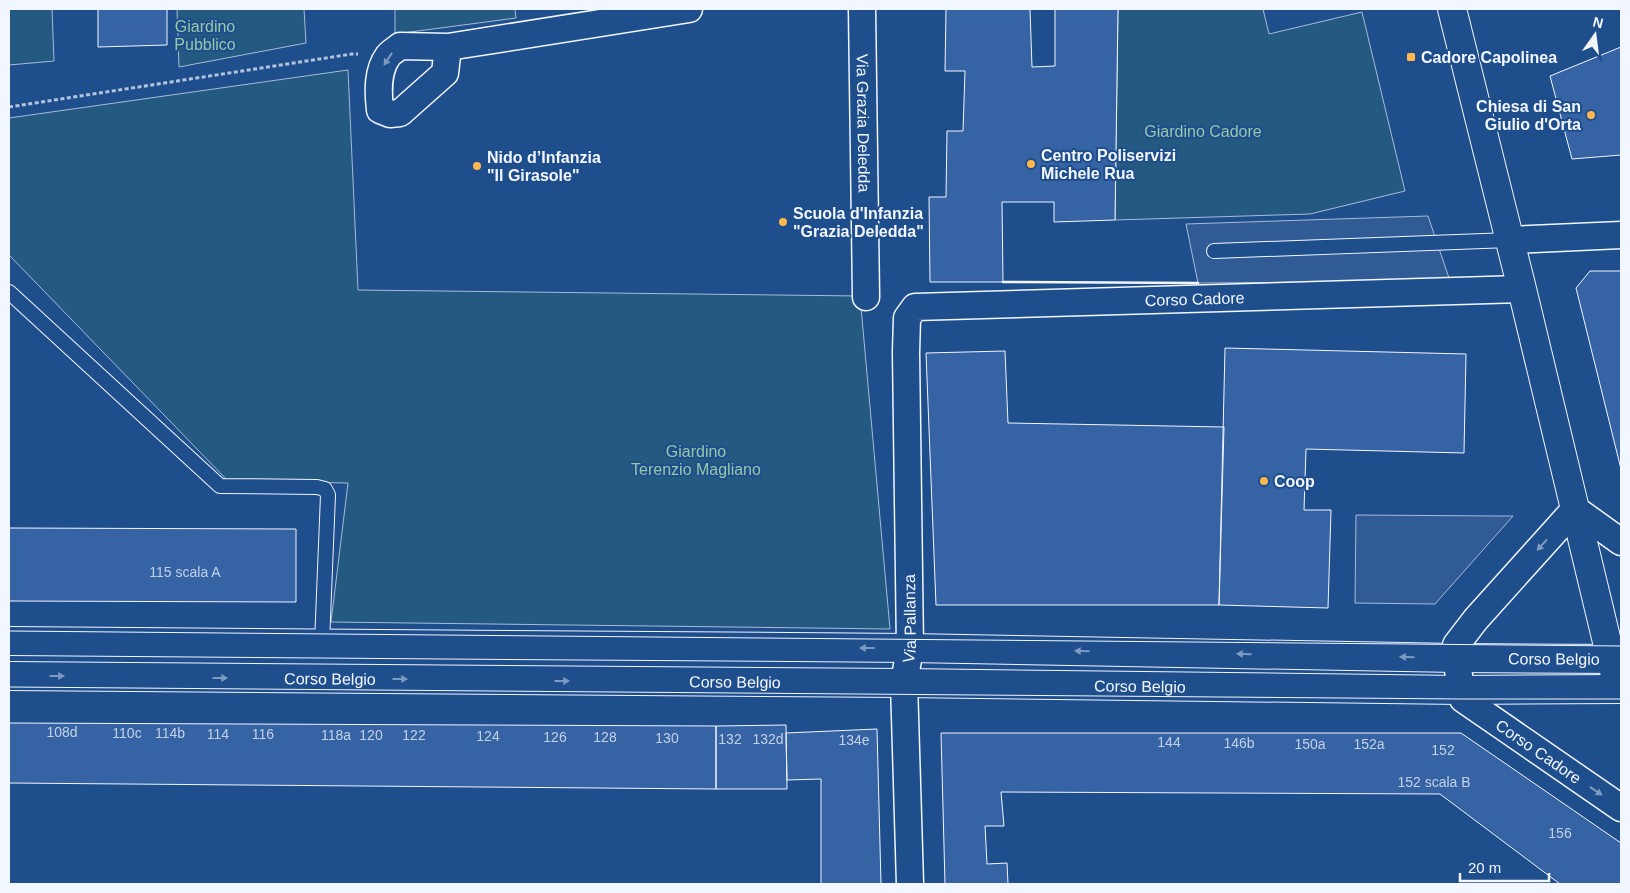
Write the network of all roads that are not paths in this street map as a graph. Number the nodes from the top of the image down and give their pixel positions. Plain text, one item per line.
1 (690, 9) edge
2 (862, 9) edge
3 (1452, 9) edge
4 (448, 46) junction
5 (1621, 235) edge
6 (1510, 240) junction
7 (1214, 251) dead end
8 (1522, 289) junction
9 (9, 292) edge
10 (866, 297) dead end
11 (906, 352) joint
12 (1575, 509) junction
13 (1621, 542) edge
14 (9, 641) edge
15 (322, 643) junction
16 (910, 648) junction
17 (1456, 658) junction
18 (1616, 659) edge
19 (9, 676) edge
20 (904, 683) junction
21 (1461, 690) junction
22 (1620, 693) edge
23 (1621, 808) edge
24 (910, 884) edge

1 - 4 street
2 - 10 street, Via Grazia Deledda
3 - 6 main road
4 -> 4 street
5 - 6 street
6 - 7 lane
6 - 8 main road
8 - 11 street, Corso Cadore
8 - 12 main road
9 - 15 lane
11 - 16 street, Via Pallanza
12 - 13 street
12 -> 17 street
12 - 18 main road
14 - 15 main road, Corso Belgio
16 -> 15 main road, Corso Belgio
17 -> 16 main road, Corso Belgio
16 - 20 street, Via Pallanza
17 - 18 main road, Corso Belgio
17 - 21 street
18 - 22 main road
19 -> 20 main road, Corso Belgio
20 - 21 main road, Corso Belgio
20 - 24 street, Via Pallanza
21 - 22 main road, Corso Belgio
21 -> 23 street, Corso Cadore

